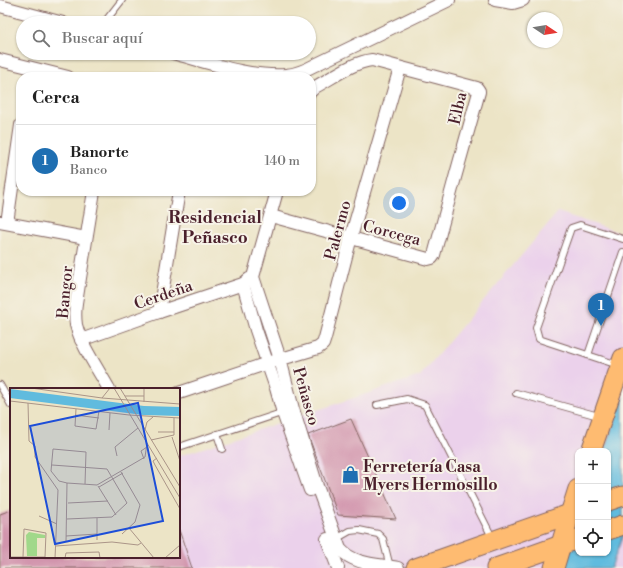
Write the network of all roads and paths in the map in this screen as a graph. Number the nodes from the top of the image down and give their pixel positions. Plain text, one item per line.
1 (122, 0) edge
2 (448, 0) edge
3 (495, 0) edge
4 (523, 0) edge
5 (0, 6) edge
6 (37, 16) edge
7 (109, 16) edge
8 (0, 60) edge
9 (199, 60) edge
10 (400, 68) junction
11 (28, 72) edge
12 (249, 72) edge
13 (301, 72) edge
14 (316, 87) edge
15 (16, 152) edge
16 (93, 196) edge
17 (178, 196) edge
18 (277, 196) edge
19 (271, 216) junction
20 (3, 223) edge
21 (86, 238) junction
22 (351, 238) junction
23 (623, 239) edge
24 (623, 252) edge
25 (434, 255) joint
26 (253, 276) junction
27 (242, 284) junction
28 (160, 312) junction
29 (81, 340) junction
30 (588, 355) junction
31 (280, 359) junction
32 (622, 362) edge
33 (268, 363) junction
34 (108, 388) edge
35 (1, 389) edge
36 (516, 392) dead end
37 (180, 393) edge
38 (10, 404) edge
39 (377, 405) dead end
40 (288, 411) junction
41 (603, 417) junction
42 (217, 434) junction
43 (180, 447) edge
44 (222, 448) dead end
45 (592, 448) edge
46 (623, 496) edge
47 (611, 500) edge
48 (574, 512) edge
49 (623, 526) edge
50 (611, 529) edge
51 (494, 540) junction
52 (568, 542) edge
53 (336, 547) junction
54 (394, 567) edge
55 (338, 568) edge
56 (416, 568) edge
57 (496, 568) edge
58 (554, 568) edge

1 - 7 lane
2 - 13 street
3 - 4 street
5 - 6 street
8 - 11 street
9 - 12 street
10 - 14 street, Elba
10 - 22 street, Palermo
10 - 25 street, Elba
15 - 20 street
16 - 21 street, Bangor
17 - 28 street
18 - 19 street
19 - 22 street, Corcega
19 - 26 street
20 - 21 street
21 - 29 street, Bangor
22 - 25 street, Corcega
22 - 31 street, Palermo
23 - 30 lane
24 - 30 lane
26 - 27 street, Cerdeña
26 - 31 street, Peñasco
27 - 28 street, Cerdeña
27 - 33 street, Peñasco
28 - 29 street, Cerdeña
29 - 34 street, Bangor
30 - 32 lane
31 - 33 street, Palermo
31 - 40 street, Peñasco
32 - 41 main road
33 - 37 street
33 - 40 street, Peñasco
35 - 38 lane
36 - 41 lane
39 - 51 lane
40 - 42 lane
40 - 53 street, Peñasco
41 - 45 main road
42 - 43 lane
42 - 44 lane
46 - 47 main road
48 - 51 main road
48 - 52 main road
49 - 50 main road
51 - 56 main road
52 - 57 main road
52 - 58 main road
53 - 54 street
53 - 54 lane
53 - 55 street, Peñasco

